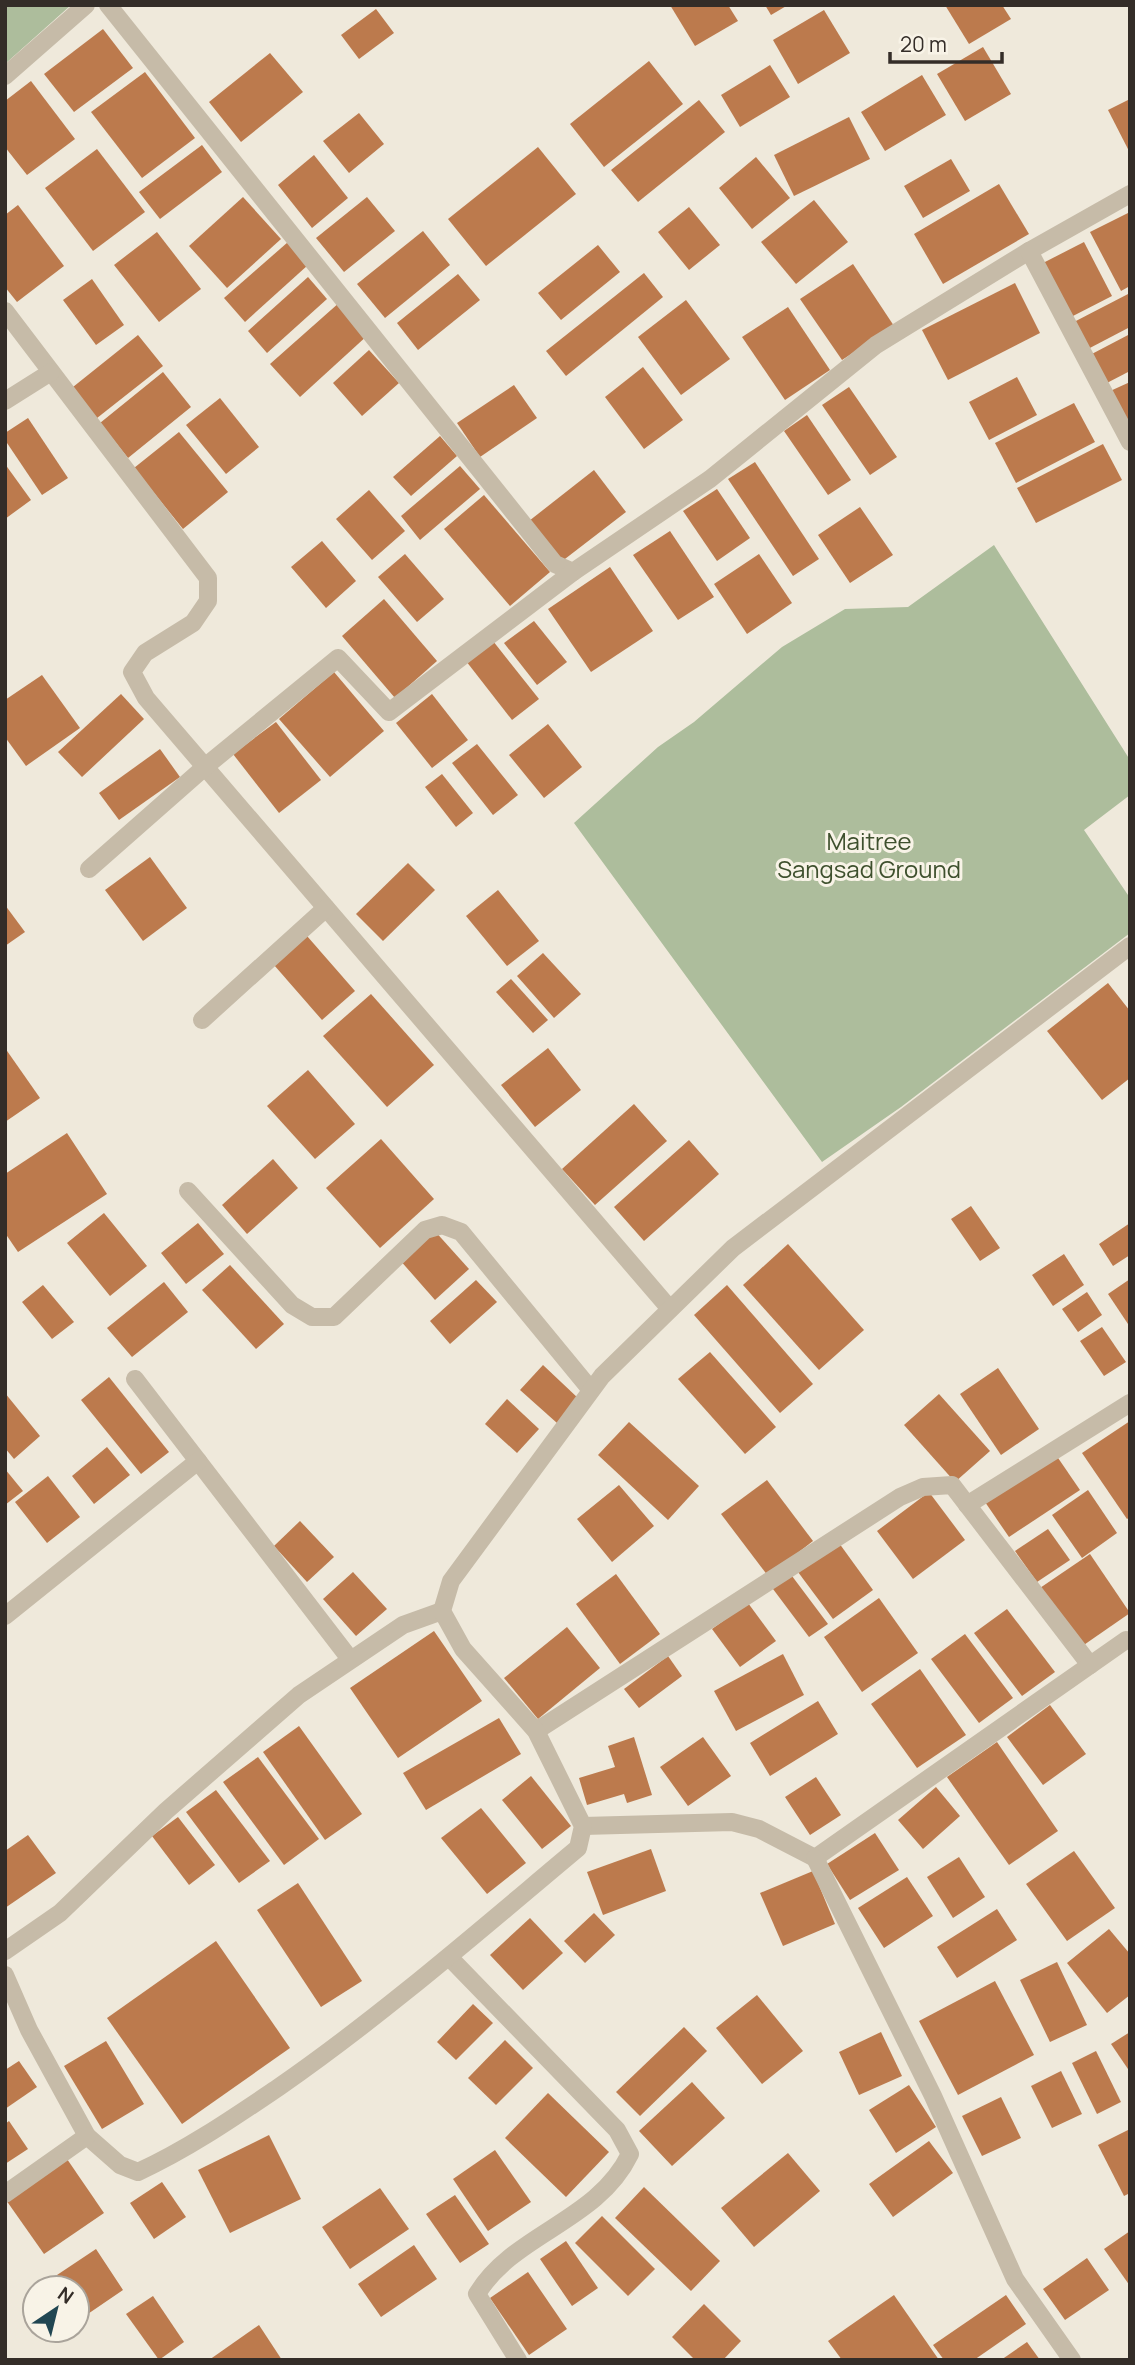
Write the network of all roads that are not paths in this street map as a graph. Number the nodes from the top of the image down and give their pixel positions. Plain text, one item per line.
1 (86, 5) edge
2 (108, 5) edge
3 (5, 76) edge
4 (1130, 194) edge
5 (1029, 251) junction
6 (5, 311) edge
7 (51, 372) junction
8 (5, 401) edge
9 (1130, 442) edge
10 (573, 572) junction
11 (206, 766) junction
12 (89, 869) dead end
13 (326, 908) junction
14 (1130, 946) edge
15 (202, 1020) dead end
16 (188, 1191) dead end
17 (670, 1309) junction
18 (135, 1379) dead end
19 (591, 1390) junction
20 (1130, 1403) edge
21 (198, 1461) junction
22 (967, 1505) junction
23 (442, 1611) junction
24 (5, 1616) edge
25 (1130, 1641) edge
26 (350, 1659) junction
27 (1090, 1665) junction
28 (536, 1731) junction
29 (583, 1826) junction
30 (815, 1858) junction
31 (5, 1951) edge
32 (449, 1957) junction
33 (5, 1975) edge
34 (87, 2136) junction
35 (5, 2194) edge
36 (518, 2360) edge
37 (1072, 2360) edge

1 - 3 street
2 - 10 street
4 - 5 street
5 - 9 street
5 - 10 street
6 - 7 street
7 - 8 street
7 - 11 street
10 - 11 street
11 - 12 street
11 - 13 street
13 - 15 street
13 - 17 street
14 - 17 street
16 - 19 street
17 - 19 street
18 - 21 street
19 - 23 street
20 - 22 street
21 - 24 street
21 - 26 street
22 - 27 street
22 - 28 street
23 - 26 street
23 - 28 street
25 - 27 street
26 - 31 street
27 - 30 street
28 - 29 street
29 - 30 street
29 - 32 street
30 - 37 street
32 - 34 street
32 - 36 street
33 - 34 street
34 - 35 street

